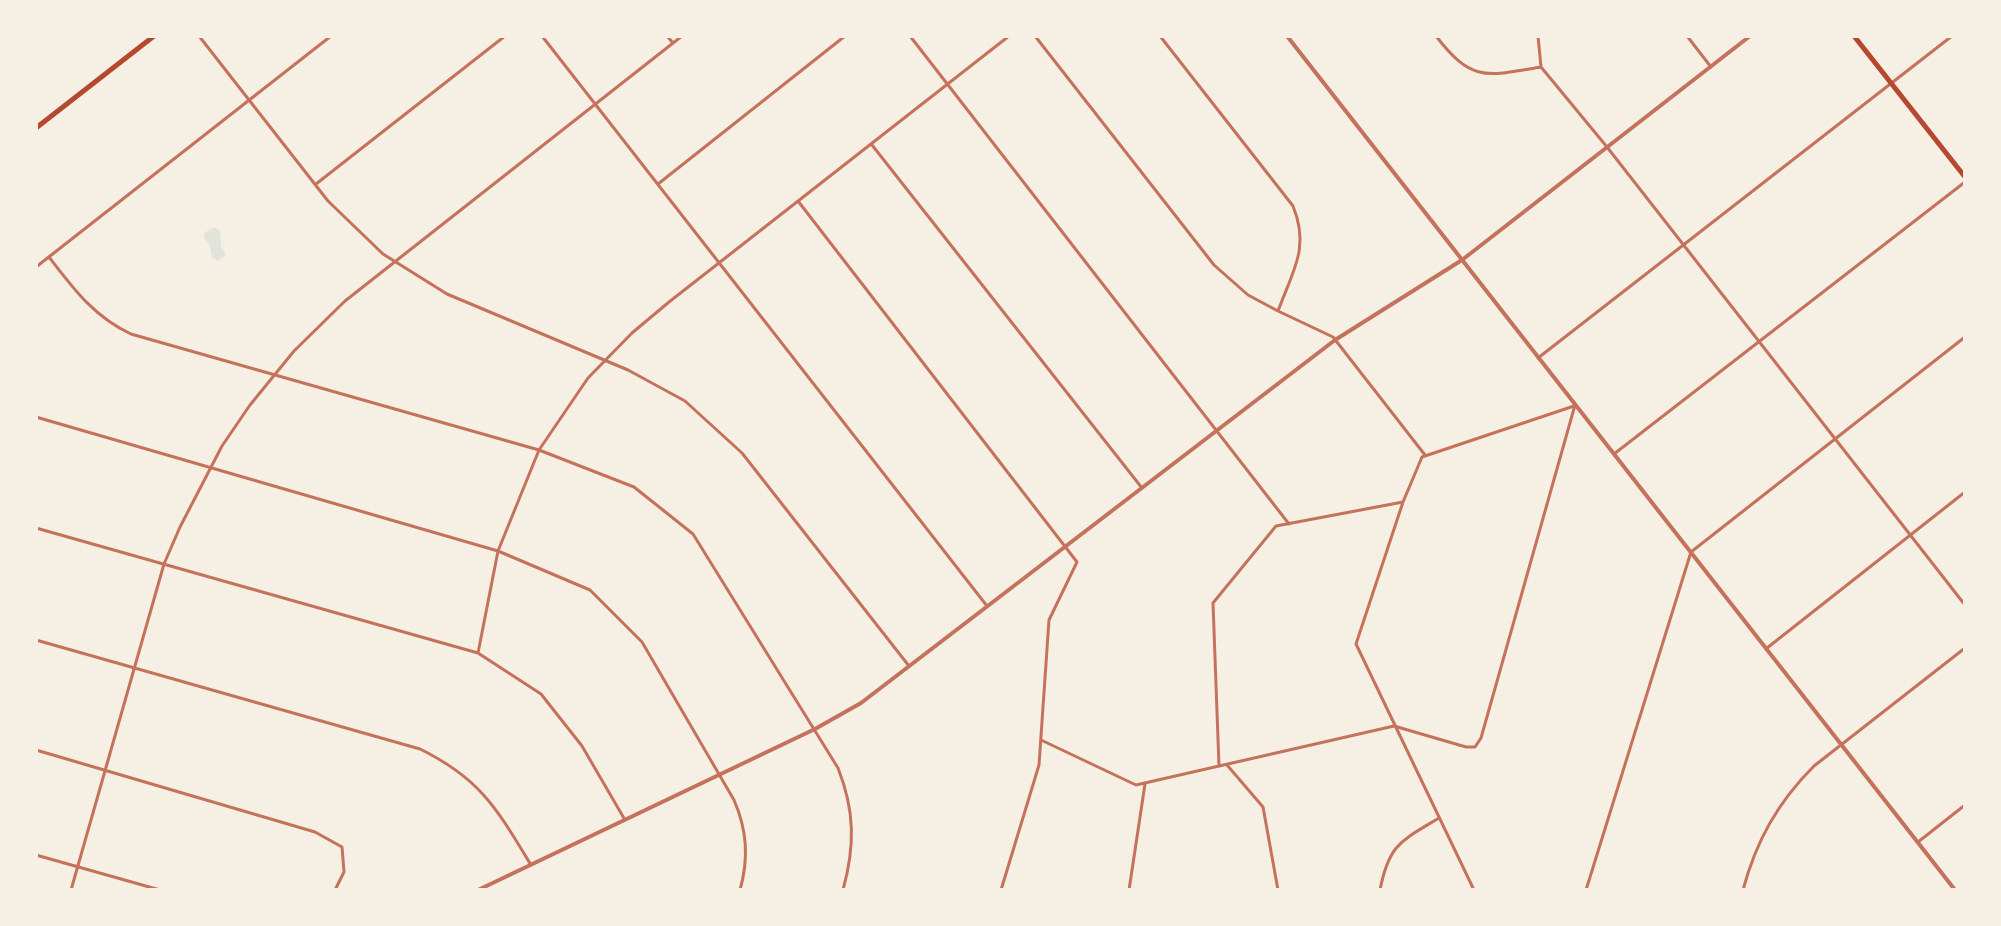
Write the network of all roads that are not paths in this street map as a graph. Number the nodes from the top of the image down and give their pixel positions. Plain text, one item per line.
1 (154, 36) edge
2 (199, 36) edge
3 (331, 36) edge
4 (505, 36) edge
5 (542, 36) edge
6 (667, 36) edge
7 (682, 36) edge
8 (845, 36) edge
9 (910, 36) edge
10 (1009, 36) edge
11 (1035, 36) edge
12 (1160, 36) edge
13 (1287, 36) edge
14 (1436, 36) edge
15 (1538, 36) edge
16 (1687, 36) edge
17 (1750, 36) edge
18 (1854, 36) edge
19 (1952, 36) edge
20 (673, 43) junction
21 (1541, 67) junction
22 (1711, 67) junction
23 (1892, 83) junction
24 (948, 85) junction
25 (250, 99) junction
26 (595, 104) junction
27 (36, 128) edge
28 (872, 145) junction
29 (1607, 147) junction
30 (1965, 179) edge
31 (316, 184) junction
32 (658, 184) junction
33 (798, 201) junction
34 (1682, 245) junction
35 (49, 257) junction
36 (394, 260) junction
37 (1462, 260) junction
38 (720, 263) junction
39 (36, 267) edge
40 (1278, 311) junction
41 (1965, 337) edge
42 (1335, 340) junction
43 (1758, 341) junction
44 (1538, 358) junction
45 (603, 361) junction
46 (273, 374) junction
47 (1575, 405) junction
48 (36, 417) edge
49 (1216, 430) junction
50 (1834, 439) junction
51 (539, 450) junction
52 (1613, 454) junction
53 (1424, 456) junction
54 (210, 467) junction
55 (1142, 488) junction
56 (1965, 492) edge
57 (1403, 502) junction
58 (1289, 524) junction
59 (36, 528) edge
60 (1910, 536) junction
61 (1065, 546) junction
62 (498, 551) junction
63 (1691, 552) junction
64 (164, 564) junction
65 (1965, 605) edge
66 (987, 606) junction
67 (36, 640) edge
68 (1965, 648) edge
69 (1766, 649) junction
70 (478, 653) junction
71 (134, 666) junction
72 (909, 666) junction
73 (1394, 726) junction
74 (815, 729) junction
75 (1041, 740) junction
76 (1841, 744) junction
77 (36, 750) edge
78 (1227, 764) junction
79 (1219, 766) junction
80 (105, 769) junction
81 (720, 774) junction
82 (1145, 784) junction
83 (1965, 805) edge
84 (1439, 818) junction
85 (625, 820) junction
86 (1917, 842) junction
87 (36, 855) edge
88 (531, 865) junction
89 (78, 866) junction
90 (71, 890) edge
91 (160, 890) edge
92 (335, 890) edge
93 (478, 890) edge
94 (740, 890) edge
95 (843, 890) edge
96 (1001, 890) edge
97 (1129, 890) edge
98 (1278, 890) edge
99 (1380, 890) edge
100 (1474, 890) edge
101 (1586, 890) edge
102 (1743, 890) edge
103 (1955, 890) edge

1 - 27 main road
2 - 25 street
3 - 25 street
4 - 31 street
5 - 26 street
6 - 20 street
7 - 20 street
8 - 32 street
9 - 24 street
10 - 24 street
11 - 40 street
12 - 40 street
13 - 37 street
14 - 21 street
15 - 21 street
16 - 22 street
17 - 22 street
18 - 23 main road
19 - 23 street
20 - 26 street
21 - 29 street
22 - 29 street
23 - 30 main road
23 - 34 street
24 - 28 street
24 - 49 street
25 - 31 street
25 - 35 street
26 - 32 street
26 - 36 street
28 - 33 street
28 - 55 street
29 - 34 street
29 - 37 street
30 - 43 street
31 - 36 street
32 - 38 street
33 - 38 street
33 - 61 street
34 - 43 street
34 - 44 street
35 - 39 street
35 - 46 street
36 - 45 street
36 - 46 street
37 - 42 street
37 - 44 street
38 - 45 street
38 - 66 street
40 - 42 street
41 - 50 street
42 - 49 street
42 - 53 street
43 - 50 street
43 - 52 street
44 - 47 street
45 - 51 street
45 - 72 street
46 - 51 street
46 - 54 street
47 - 52 street
47 - 53 street
47 - 73 street
48 - 54 street
49 - 55 street
49 - 58 street
50 - 60 street
50 - 63 street
51 - 62 street
51 - 74 street
52 - 63 street
53 - 57 street
54 - 62 street
54 - 64 street
55 - 61 street
56 - 60 street
57 - 58 street
57 - 73 street
58 - 79 street
59 - 64 street
60 - 65 street
60 - 69 street
61 - 66 street
61 - 75 street
62 - 70 street
62 - 81 street
63 - 69 street
63 - 101 street
64 - 70 street
64 - 71 street
66 - 72 street
67 - 71 street
68 - 76 street
69 - 76 street
70 - 85 street
71 - 80 street
71 - 88 street
72 - 74 street
73 - 78 street
73 - 84 street
74 - 81 street
74 - 95 street
75 - 82 street
75 - 96 street
76 - 86 street
76 - 102 street
77 - 80 street
78 - 79 street
78 - 98 street
79 - 82 street
80 - 89 street
80 - 92 street
81 - 85 street
81 - 94 street
82 - 97 street
83 - 86 street
84 - 99 street
84 - 100 street
85 - 88 street
86 - 103 street
87 - 89 street
88 - 93 street
89 - 90 street
89 - 91 street

